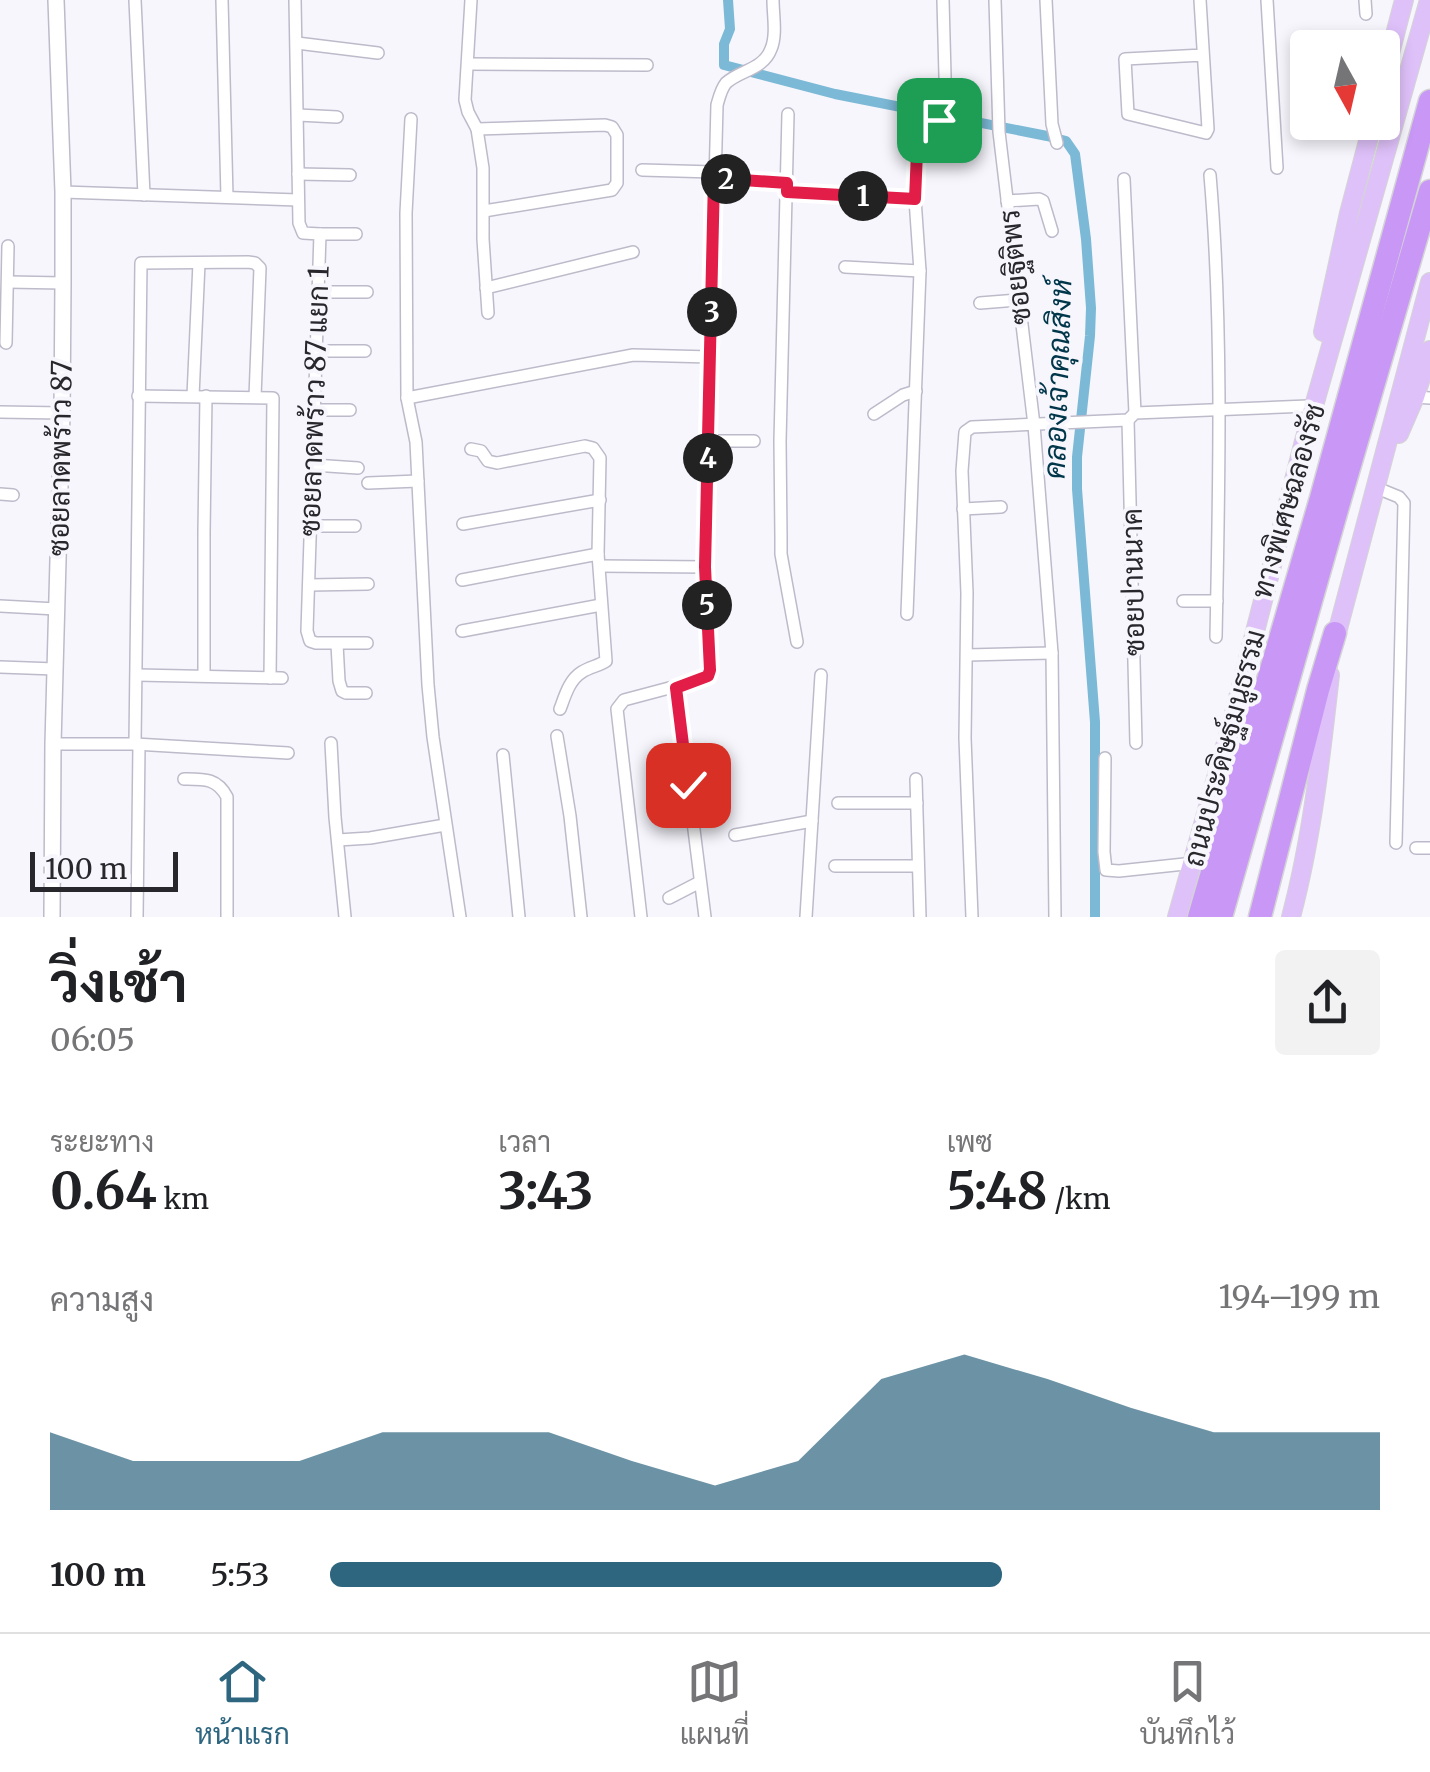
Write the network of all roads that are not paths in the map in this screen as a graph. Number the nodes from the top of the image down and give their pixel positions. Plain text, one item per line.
1 (56, 0) edge
2 (134, 0) edge
3 (222, 0) edge
4 (295, 0) edge
5 (471, 0) edge
6 (773, 0) edge
7 (943, 0) edge
8 (994, 0) edge
9 (1046, 0) edge
10 (1200, 0) edge
11 (1267, 0) edge
12 (1365, 0) edge
13 (1404, 0) edge
14 (1414, 0) edge
15 (1429, 0) edge
16 (1366, 14) dead end
17 (1399, 22) junction
18 (1397, 30) edge
19 (297, 43) junction
20 (378, 53) dead end
21 (1203, 55) junction
22 (468, 64) junction
23 (647, 65) dead end
24 (1430, 100) edge
25 (788, 114) dead end
26 (298, 115) junction
27 (337, 116) dead end
28 (411, 119) dead end
29 (478, 129) junction
30 (1056, 138) dead end
31 (1367, 140) edge
32 (1277, 168) dead end
33 (642, 170) dead end
34 (298, 174) junction
35 (350, 175) dead end
36 (714, 175) junction
37 (1210, 175) dead end
38 (1124, 178) dead end
39 (787, 187) junction
40 (1430, 191) edge
41 (63, 192) junction
42 (144, 195) junction
43 (227, 198) junction
44 (915, 199) junction
45 (298, 200) junction
46 (1008, 201) junction
47 (484, 211) junction
48 (1052, 231) dead end
49 (320, 234) junction
50 (356, 234) dead end
51 (8, 246) dead end
52 (633, 252) dead end
53 (199, 263) junction
54 (845, 267) dead end
55 (920, 271) junction
56 (8, 282) junction
57 (1430, 282) edge
58 (63, 283) junction
59 (486, 288) junction
60 (318, 292) junction
61 (367, 292) dead end
62 (1018, 300) junction
63 (980, 303) dead end
64 (488, 313) dead end
65 (6, 344) dead end
66 (1430, 350) edge
67 (317, 351) junction
68 (365, 351) dead end
69 (711, 357) junction
70 (916, 392) junction
71 (138, 396) junction
72 (200, 396) junction
73 (255, 397) junction
74 (1422, 397) edge
75 (408, 398) junction
76 (1308, 406) junction
77 (316, 410) junction
78 (350, 410) dead end
79 (1219, 411) junction
80 (0, 412) edge
81 (62, 414) junction
82 (874, 414) dead end
83 (1131, 417) junction
84 (1034, 425) junction
85 (708, 441) junction
86 (1304, 441) junction
87 (754, 442) dead end
88 (471, 449) dead end
89 (313, 465) junction
90 (358, 468) dead end
91 (418, 481) junction
92 (368, 483) dead end
93 (1378, 484) junction
94 (600, 500) junction
95 (1001, 507) dead end
96 (963, 508) junction
97 (463, 524) dead end
98 (310, 526) junction
99 (355, 526) dead end
100 (599, 560) junction
101 (705, 567) junction
102 (462, 580) dead end
103 (368, 584) dead end
104 (308, 586) junction
105 (1183, 601) dead end
106 (1217, 601) junction
107 (601, 605) junction
108 (0, 606) edge
109 (56, 609) junction
110 (907, 614) dead end
111 (462, 631) dead end
112 (1335, 633) junction
113 (1216, 636) dead end
114 (367, 642) dead end
115 (796, 642) dead end
116 (336, 644) junction
117 (1052, 653) junction
118 (968, 655) junction
119 (0, 668) edge
120 (55, 669) junction
121 (137, 675) junction
122 (821, 675) dead end
123 (204, 676) junction
124 (676, 688) junction
125 (366, 693) dead end
126 (560, 709) dead end
127 (558, 736) dead end
128 (332, 743) dead end
129 (53, 744) junction
130 (1136, 744) dead end
131 (137, 745) junction
132 (288, 753) dead end
133 (503, 756) dead end
134 (1105, 758) dead end
135 (184, 779) dead end
136 (916, 779) dead end
137 (917, 802) junction
138 (838, 803) dead end
139 (812, 822) junction
140 (445, 825) junction
141 (735, 835) dead end
142 (338, 840) junction
143 (1396, 843) dead end
144 (1416, 848) dead end
145 (1430, 848) edge
146 (1194, 863) junction
147 (835, 866) dead end
148 (918, 866) junction
149 (700, 882) junction
150 (670, 898) dead end
151 (52, 917) edge
152 (137, 917) edge
153 (227, 917) edge
154 (346, 917) edge
155 (460, 917) edge
156 (520, 917) edge
157 (580, 917) edge
158 (641, 917) edge
159 (705, 917) edge
160 (806, 917) edge
161 (920, 917) edge
162 (972, 917) edge
163 (1055, 917) edge
164 (1177, 917) edge
165 (1199, 917) edge
166 (1222, 917) edge
167 (1260, 917) edge
168 (1291, 917) edge

1 - 41 street, ซอยลาดพร้าว 87
2 - 42 street
3 - 43 street
4 - 19 street
5 - 22 street
6 - 36 street
7 - 44 street
8 - 46 street, ซอยฐิติพร
9 - 30 street
10 - 21 street
11 - 32 street
12 - 16 street
13 - 17 main road
14 - 17 main road
15 - 86 main road, ถนนประดิษฐ์มนูธรรม
17 - 18 main road
19 - 20 street
19 - 26 street
21 - 21 street
22 - 23 street
22 - 29 street
24 - 165 highway, ทางพิเศษฉลองรัช
25 - 39 street
26 - 27 street
26 - 34 street
28 - 75 street
29 - 47 street
29 - 47 street
31 - 76 main road
33 - 36 street
34 - 35 street
34 - 45 street
36 - 39 street
36 - 69 street
37 - 79 street
38 - 83 street, ซอยปานนาค
39 - 44 street
39 - 115 street
40 - 166 highway, ทางพิเศษฉลองรัช
41 - 42 street
41 - 58 street, ซอยลาดพร้าว 87
42 - 43 street
43 - 45 street
44 - 55 street
45 - 49 street, ซอยลาดพร้าว 87 แยก 1
46 - 48 street
46 - 62 street, ซอยฐิติพร
47 - 59 street
49 - 50 street
49 - 60 street, ซอยลาดพร้าว 87 แยก 1
51 - 56 street
52 - 59 street
53 - 71 street
53 - 72 street
53 - 73 street
54 - 55 street
55 - 70 street
56 - 58 street
56 - 65 street
57 - 93 main road
58 - 81 street, ซอยลาดพร้าว 87
59 - 64 street
60 - 61 street
60 - 67 street, ซอยลาดพร้าว 87 แยก 1
62 - 63 street
62 - 84 street, ซอยฐิติพร
66 - 74 main road
67 - 68 street
67 - 77 street, ซอยลาดพร้าว 87 แยก 1
69 - 75 street
69 - 85 street
70 - 82 street
70 - 110 street
71 - 72 street
71 - 121 street
72 - 73 street
72 - 123 street
73 - 123 street
74 - 93 main road
75 - 91 street
76 - 79 street
76 - 86 main road
77 - 78 street
77 - 89 street, ซอยลาดพร้าว 87 แยก 1
79 - 83 street
79 - 106 street
80 - 81 street
81 - 109 street, ซอยลาดพร้าว 87
83 - 84 street
83 - 130 street, ซอยปานนาค
84 - 96 street
84 - 117 street, ซอยฐิติพร
85 - 87 street
85 - 101 street
86 - 146 main road, ถนนประดิษฐ์มนูธรรม
88 - 94 street
89 - 90 street
89 - 98 street, ซอยลาดพร้าว 87 แยก 1
91 - 92 street
91 - 140 street
93 - 112 main road
93 - 143 street
94 - 97 street
94 - 100 street
95 - 96 street
96 - 118 street
98 - 99 street
98 - 104 street, ซอยลาดพร้าว 87 แยก 1
100 - 101 street
100 - 102 street
100 - 107 street
101 - 124 street
103 - 104 street
104 - 116 street, ซอยลาดพร้าว 87 แยก 1
105 - 106 street
106 - 113 street
107 - 111 street
107 - 126 street
108 - 109 street
109 - 120 street, ซอยลาดพร้าว 87
112 - 167 highway
112 - 168 main road
114 - 116 street
116 - 125 street
117 - 118 street
117 - 163 street
118 - 162 street
119 - 120 street
120 - 129 street, ซอยลาดพร้าว 87
121 - 123 street
121 - 131 street
122 - 139 street
124 - 149 street
124 - 158 street
127 - 157 street
128 - 142 street
129 - 131 street
129 - 151 street, ซอยลาดพร้าว 87
131 - 132 street
131 - 152 street
133 - 156 street
134 - 146 street
135 - 153 street
136 - 137 street
137 - 138 street
137 - 148 street
139 - 141 street
139 - 160 street
140 - 142 street
140 - 155 street
142 - 154 street
144 - 145 street
146 - 164 main road, ถนนประดิษฐ์มนูธรรม
147 - 148 street
148 - 161 street
149 - 150 street
149 - 159 street

